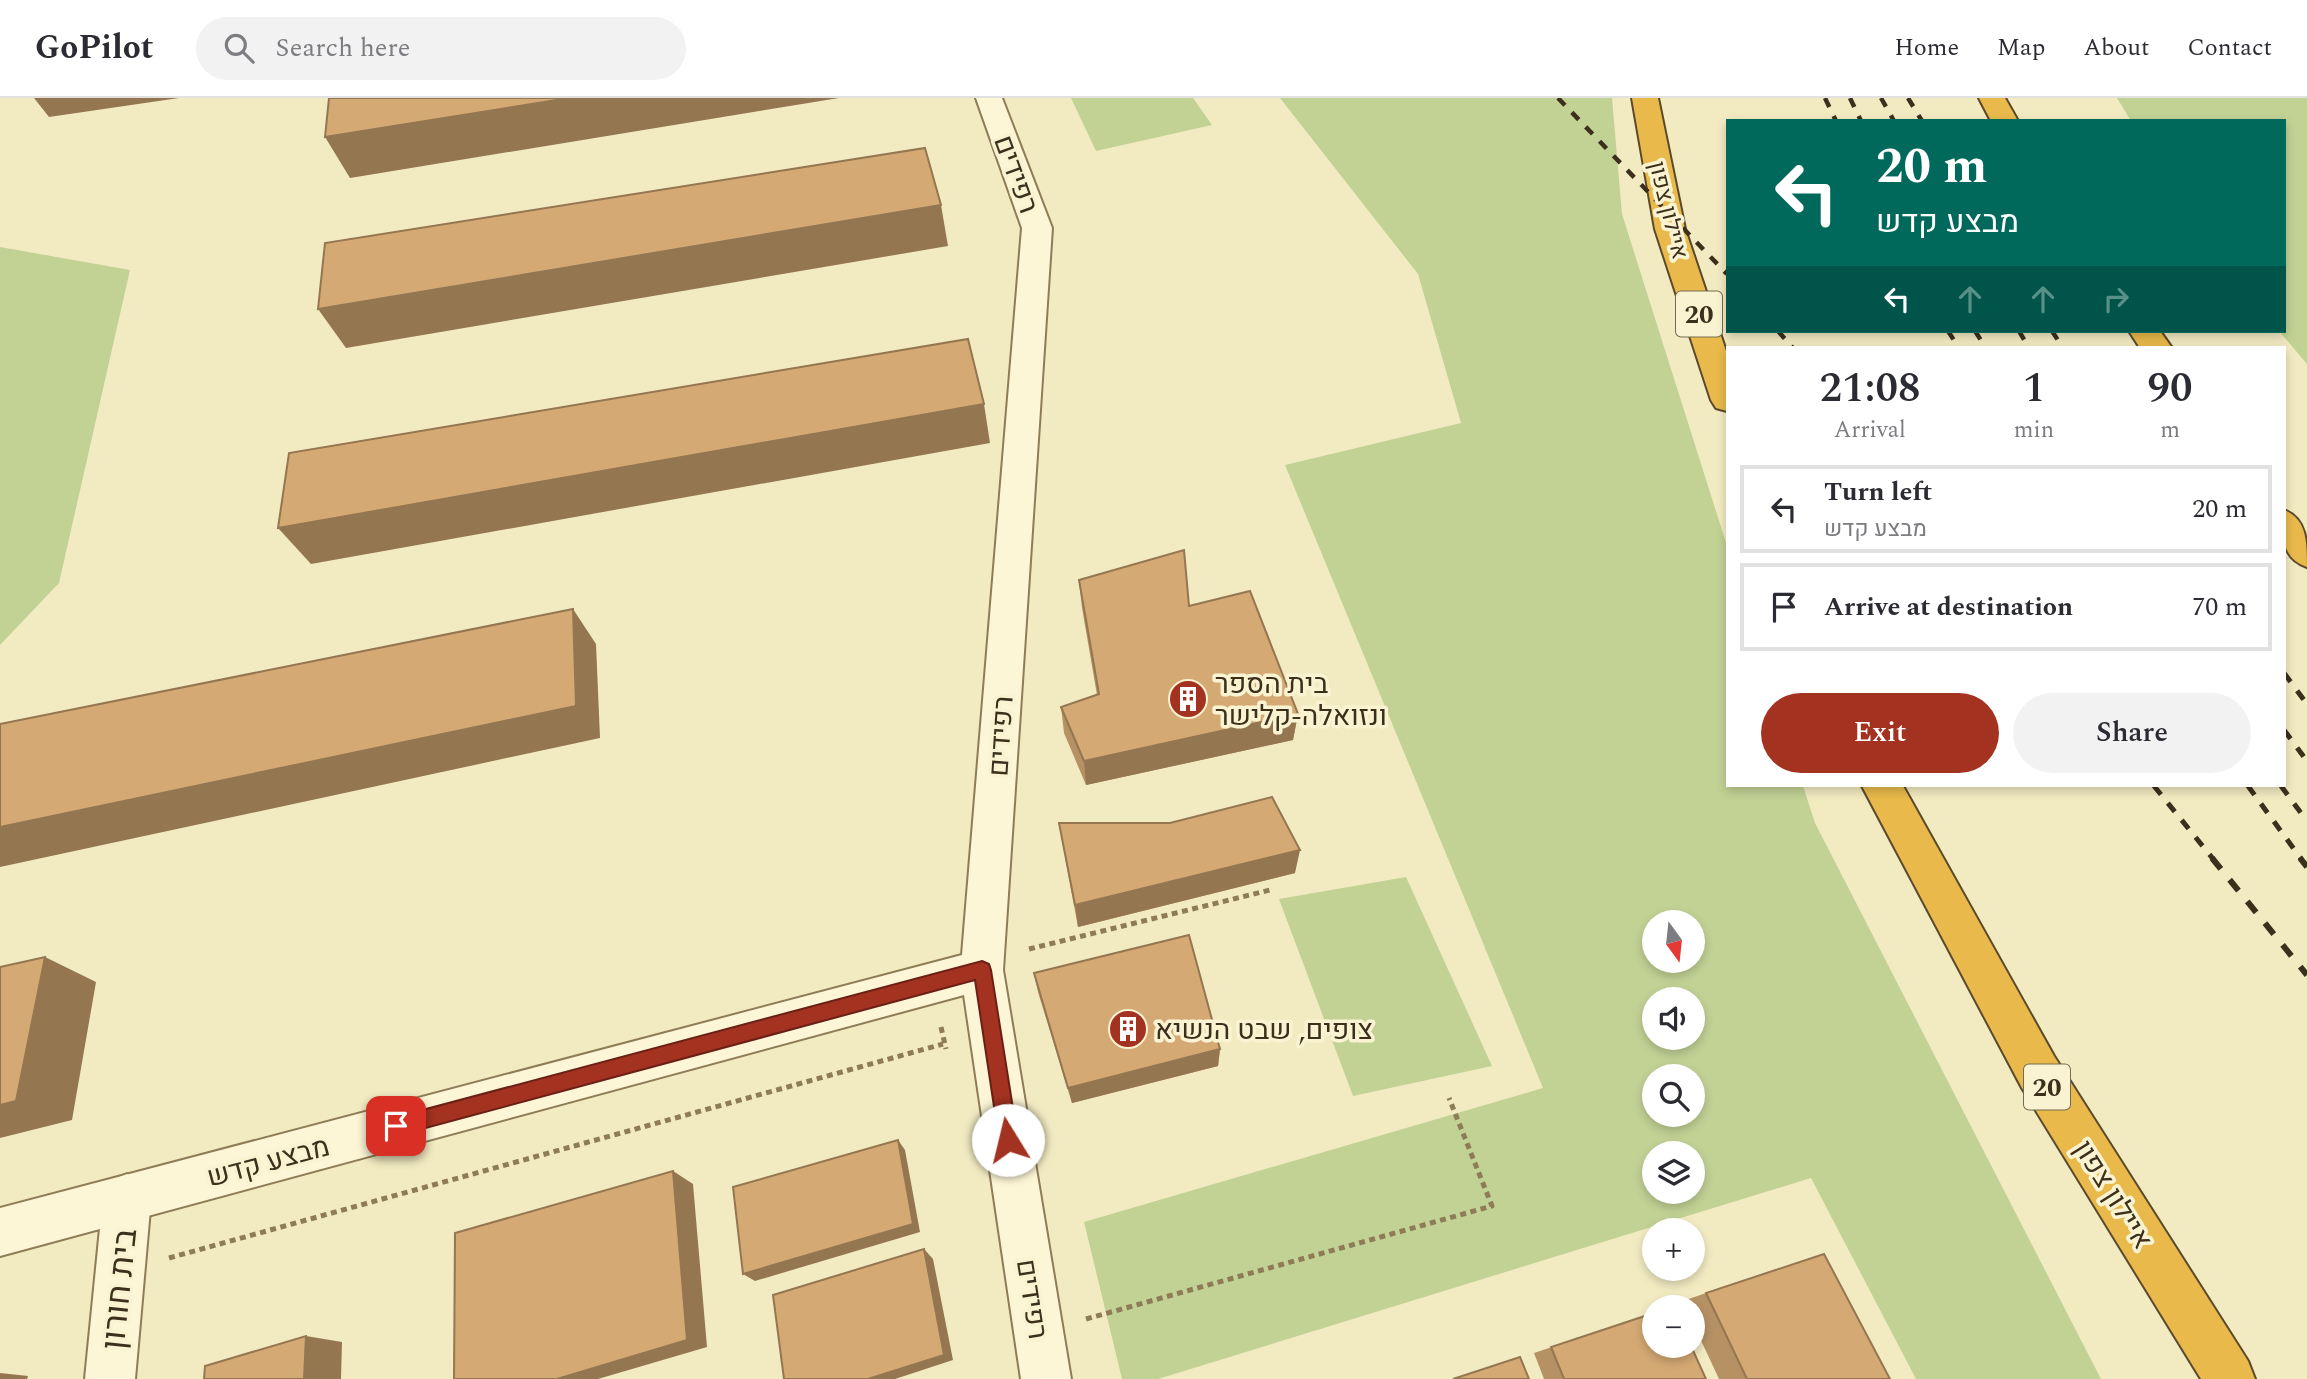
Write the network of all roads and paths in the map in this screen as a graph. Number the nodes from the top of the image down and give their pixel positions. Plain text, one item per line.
1 (989, 98) edge
2 (1645, 98) edge
3 (1992, 98) edge
4 (2004, 119) edge
5 (1726, 397) edge
6 (2286, 526) edge
7 (2307, 553) edge
8 (1883, 787) edge
9 (1270, 890) edge
10 (982, 970) junction
11 (991, 1031) junction
12 (1449, 1098) dead end
13 (127, 1198) junction
14 (0, 1231) edge
15 (120, 1272) junction
16 (1038, 1332) junction
17 (110, 1379) edge
18 (1046, 1379) edge
19 (2230, 1379) edge

1 - 10 street, רפידים
2 - 5 highway, איילון צפון / 20
3 - 4 highway
6 - 7 highway
8 - 19 highway, איילון צפון / 20
9 - 10 path
10 - 11 street, רפידים
10 - 13 street, מבצע קדש
11 - 15 path
11 - 16 street, רפידים
12 - 16 path
13 - 14 street, מבצע קדש
13 - 15 street, בית חורון
15 - 17 street, בית חורון
16 - 18 street, רפידים

